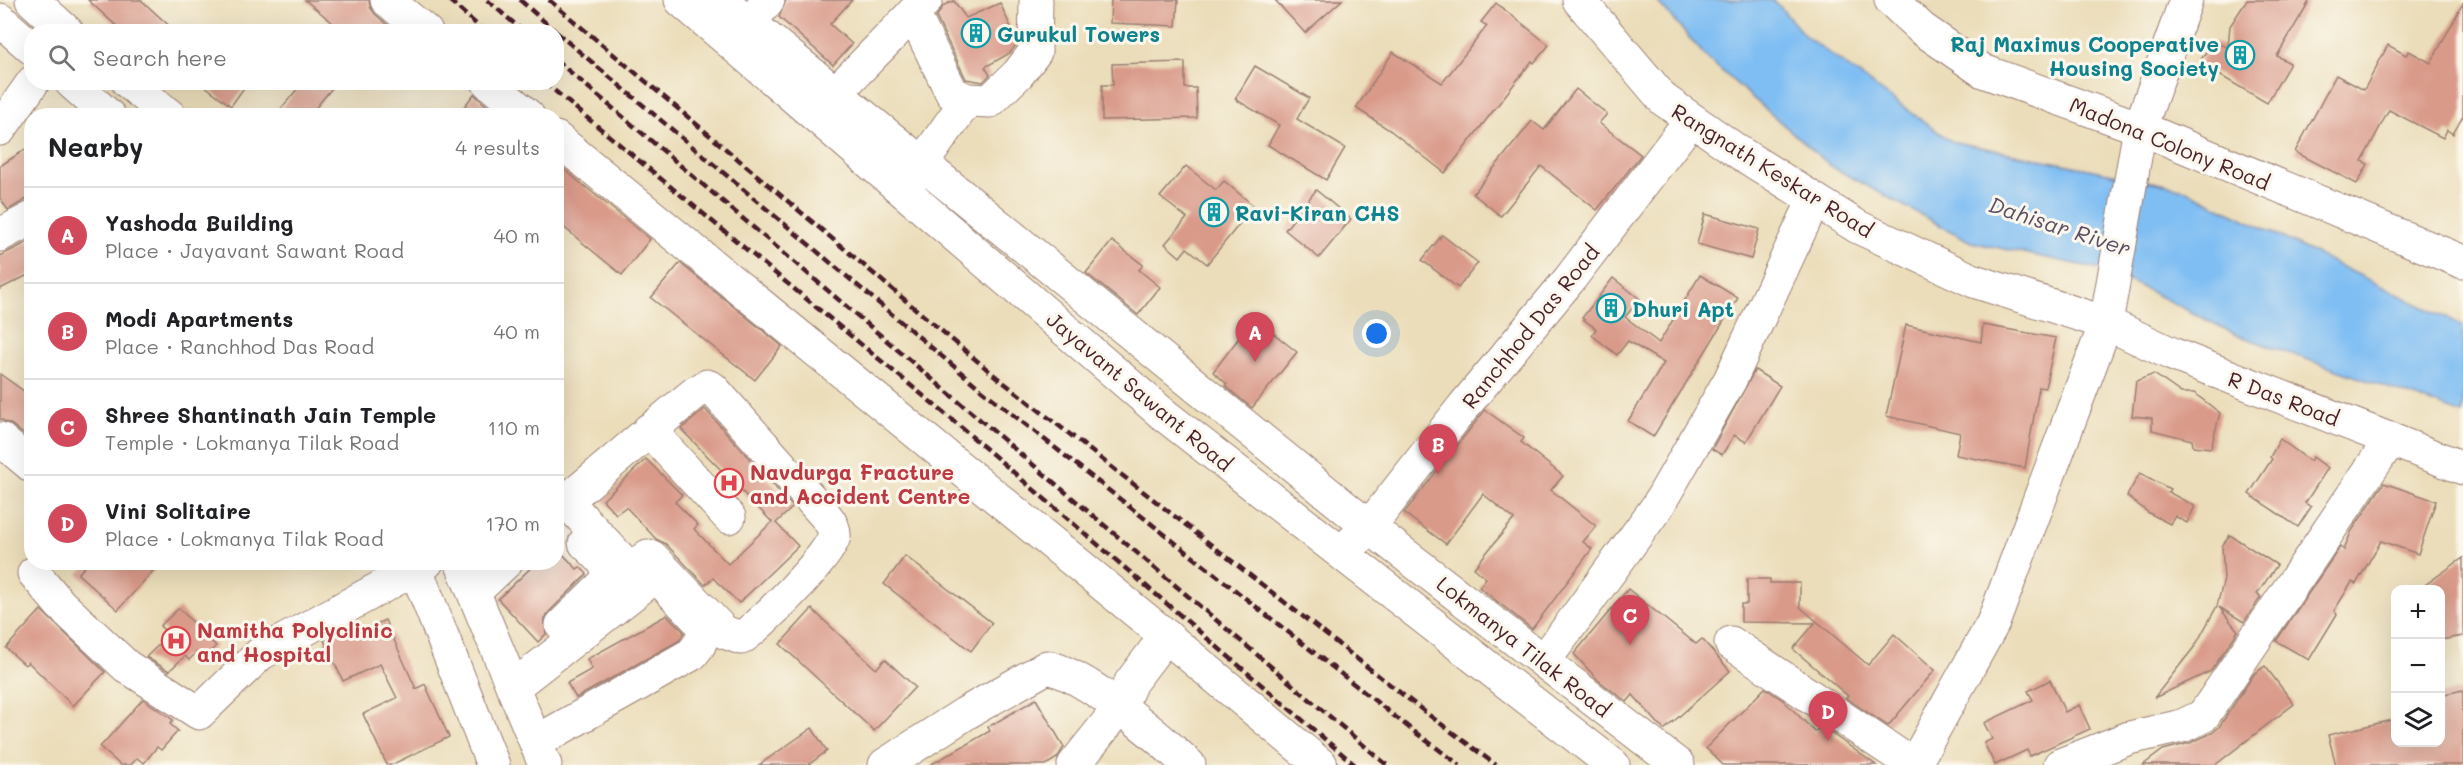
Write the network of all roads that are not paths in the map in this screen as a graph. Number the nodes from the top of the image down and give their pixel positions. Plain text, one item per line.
1 (32, 0) edge
2 (387, 0) edge
3 (681, 0) edge
4 (721, 0) edge
5 (1036, 0) edge
6 (1579, 0) edge
7 (1891, 0) edge
8 (2186, 0) edge
9 (920, 6) edge
10 (0, 20) edge
11 (750, 22) edge
12 (58, 24) edge
13 (416, 24) edge
14 (24, 41) edge
15 (27, 90) edge
16 (80, 90) edge
17 (138, 90) edge
18 (497, 90) edge
19 (967, 100) junction
20 (825, 104) junction
21 (101, 108) edge
22 (160, 108) edge
23 (519, 108) edge
24 (1691, 120) junction
25 (2140, 128) junction
26 (0, 129) edge
27 (564, 145) edge
28 (922, 164) junction
29 (903, 190) junction
30 (1814, 200) junction
31 (24, 222) edge
32 (0, 235) edge
33 (2463, 262) edge
34 (2108, 308) junction
35 (649, 430) junction
36 (0, 439) edge
37 (2391, 439) junction
38 (24, 459) edge
39 (2463, 468) edge
40 (564, 504) edge
41 (564, 511) edge
42 (564, 513) edge
43 (729, 517) dead end
44 (1369, 527) junction
45 (1336, 549) junction
46 (410, 570) edge
47 (421, 570) edge
48 (34, 573) dead end
49 (472, 574) edge
50 (1166, 636) junction
51 (1731, 643) dead end
52 (1544, 662) junction
53 (511, 681) junction
54 (1120, 707) junction
55 (541, 754) edge
56 (493, 765) edge
57 (885, 765) edge
58 (1074, 765) edge
59 (1189, 765) edge
60 (1320, 765) edge
61 (1613, 765) edge
62 (1678, 765) edge
63 (1914, 765) edge
64 (2061, 765) edge

1 - 12 street
2 - 13 street
3 - 11 street, Jayavant Sawant Road
4 - 11 street, Jayavant Sawant Road
5 - 19 street
6 - 24 street, Rangnath Keskar Road
7 - 25 street, Madona Colony Road
8 - 25 street
9 - 19 street
9 - 20 street
10 - 14 street
11 - 20 street, Jayavant Sawant Road
15 - 26 street
16 - 21 street
17 - 22 street
18 - 23 street
19 - 28 street
20 - 28 street, Jayavant Sawant Road
20 - 29 street, Jayavant Sawant Road
24 - 30 street, Rangnath Keskar Road
24 - 44 street, Ranchhod Das Road
25 - 33 street, Madona Colony Road
25 - 34 street
27 - 50 street
28 - 29 street
28 - 44 street, Jayavant Sawant Road
29 - 45 street, Jayavant Sawant Road
30 - 34 street, Rangnath Keskar Road
30 - 52 street
31 - 32 street
34 - 37 street, R Das Road
34 - 63 street
35 - 40 street
35 - 41 street
35 - 43 street
36 - 38 street
37 - 39 street, R Das Road
37 - 64 street
42 - 53 street
44 - 45 street, Ranchhod Das Road
44 - 52 street, Lokmanya Tilak Road
45 - 61 street, Jayavant Sawant Road
46 - 48 street
47 - 56 street
49 - 53 street
50 - 54 street
50 - 60 street
51 - 63 street
52 - 62 street, Lokmanya Tilak Road
53 - 55 street
53 - 55 street
54 - 57 street
54 - 58 street
54 - 59 street

